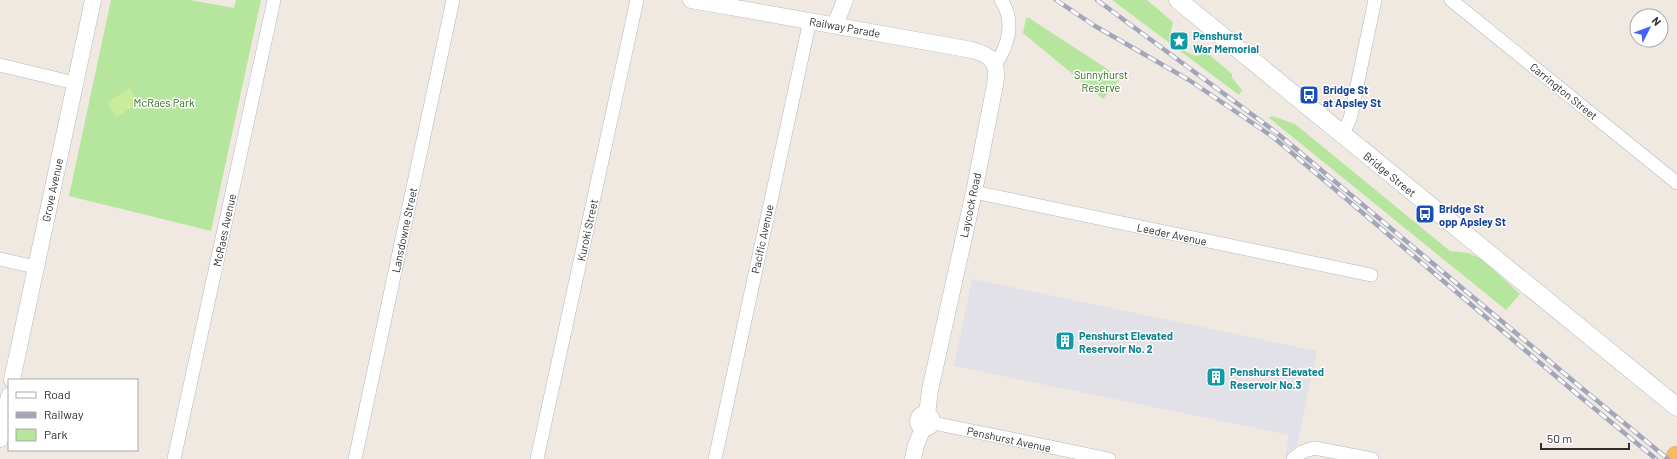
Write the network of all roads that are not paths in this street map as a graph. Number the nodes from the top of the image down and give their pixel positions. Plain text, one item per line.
1 (93, 0) edge
2 (274, 0) edge
3 (453, 0) edge
4 (636, 0) edge
5 (691, 0) edge
6 (845, 0) edge
7 (1001, 0) edge
8 (1375, 0) edge
9 (1451, 0) edge
10 (1185, 2) edge
11 (810, 20) junction
12 (835, 25) junction
13 (994, 64) junction
14 (0, 65) edge
15 (75, 83) junction
16 (1342, 135) junction
17 (1677, 183) edge
18 (974, 192) junction
19 (0, 259) edge
20 (35, 267) junction
21 (1371, 275) dead end
22 (12, 379) edge
23 (8, 401) edge
24 (1677, 407) edge
25 (928, 421) junction
26 (0, 439) edge
27 (1077, 456) edge
28 (174, 459) edge
29 (355, 459) edge
30 (537, 459) edge
31 (715, 459) edge
32 (913, 459) edge
33 (1109, 459) edge
34 (1293, 459) edge
35 (1372, 459) edge

1 - 15 street, Grove Avenue
2 - 28 street, McRaes Avenue
3 - 29 street, Lansdowne Street
4 - 30 street, Kuroki Street
5 - 11 street, Railway Parade
6 - 12 street
7 - 13 street
8 - 16 street
9 - 17 street, Carrington Street
10 - 16 main road, Bridge Street
11 - 12 street, Railway Parade
11 - 31 street, Pacific Avenue
12 - 13 street, Railway Parade
13 - 18 street, Laycock Road
14 - 15 street
15 - 20 street, Grove Avenue
16 - 24 main road, Bridge Street
18 - 21 street, Leeder Avenue
18 - 25 street, Laycock Road
19 - 20 street
20 - 22 street, Grove Avenue
23 - 26 street
25 - 27 street, Penshurst Avenue
25 - 32 street, Laycock Road
27 - 33 street, Penshurst Avenue
34 - 35 street

